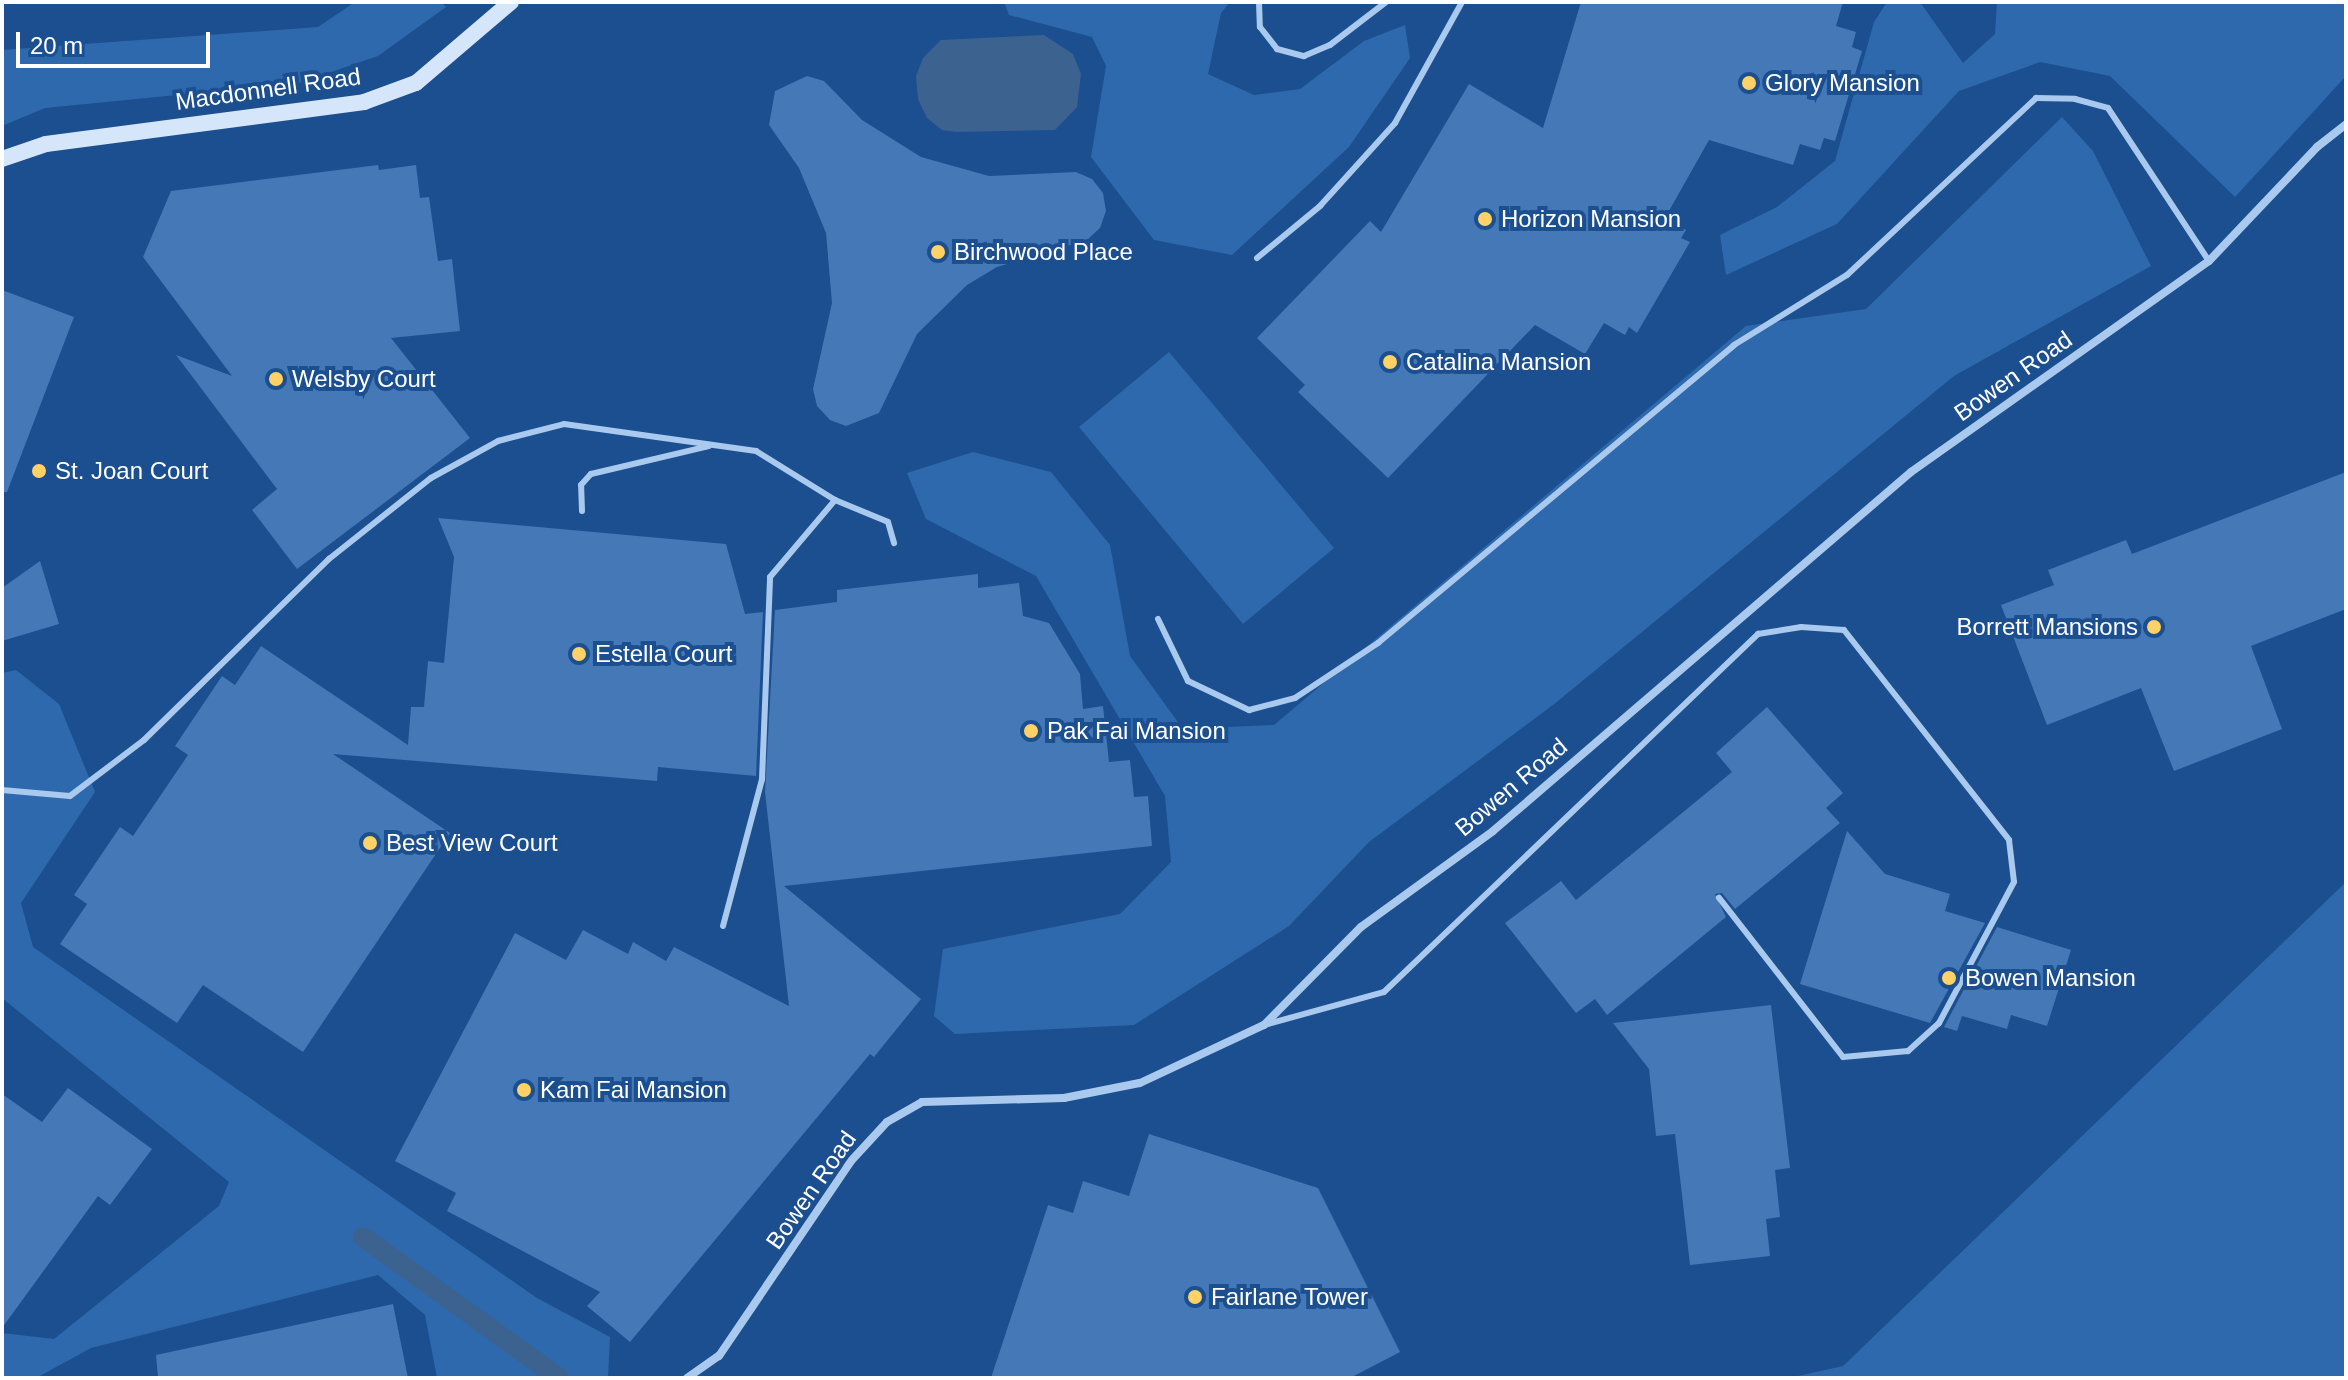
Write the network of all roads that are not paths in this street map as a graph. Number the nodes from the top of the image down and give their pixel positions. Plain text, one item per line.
1 (511, 2) edge
2 (1259, 2) edge
3 (1386, 2) edge
4 (1462, 2) edge
5 (2346, 124) edge
6 (2, 159) edge
7 (1257, 258) dead end
8 (2209, 261) junction
9 (713, 445) junction
10 (835, 500) junction
11 (582, 511) dead end
12 (894, 543) dead end
13 (1158, 619) dead end
14 (2, 790) edge
15 (1719, 898) dead end
16 (723, 926) dead end
17 (1264, 1025) junction
18 (687, 1378) edge

1 - 6 street, Macdonnell Road
2 - 3 lane
4 - 7 lane
5 - 8 street, Bowen Road
8 - 13 lane
8 - 17 street, Bowen Road
9 - 10 lane
9 - 11 lane
9 - 14 lane
10 - 12 lane
10 - 16 lane
15 - 17 lane
17 - 18 street, Bowen Road

